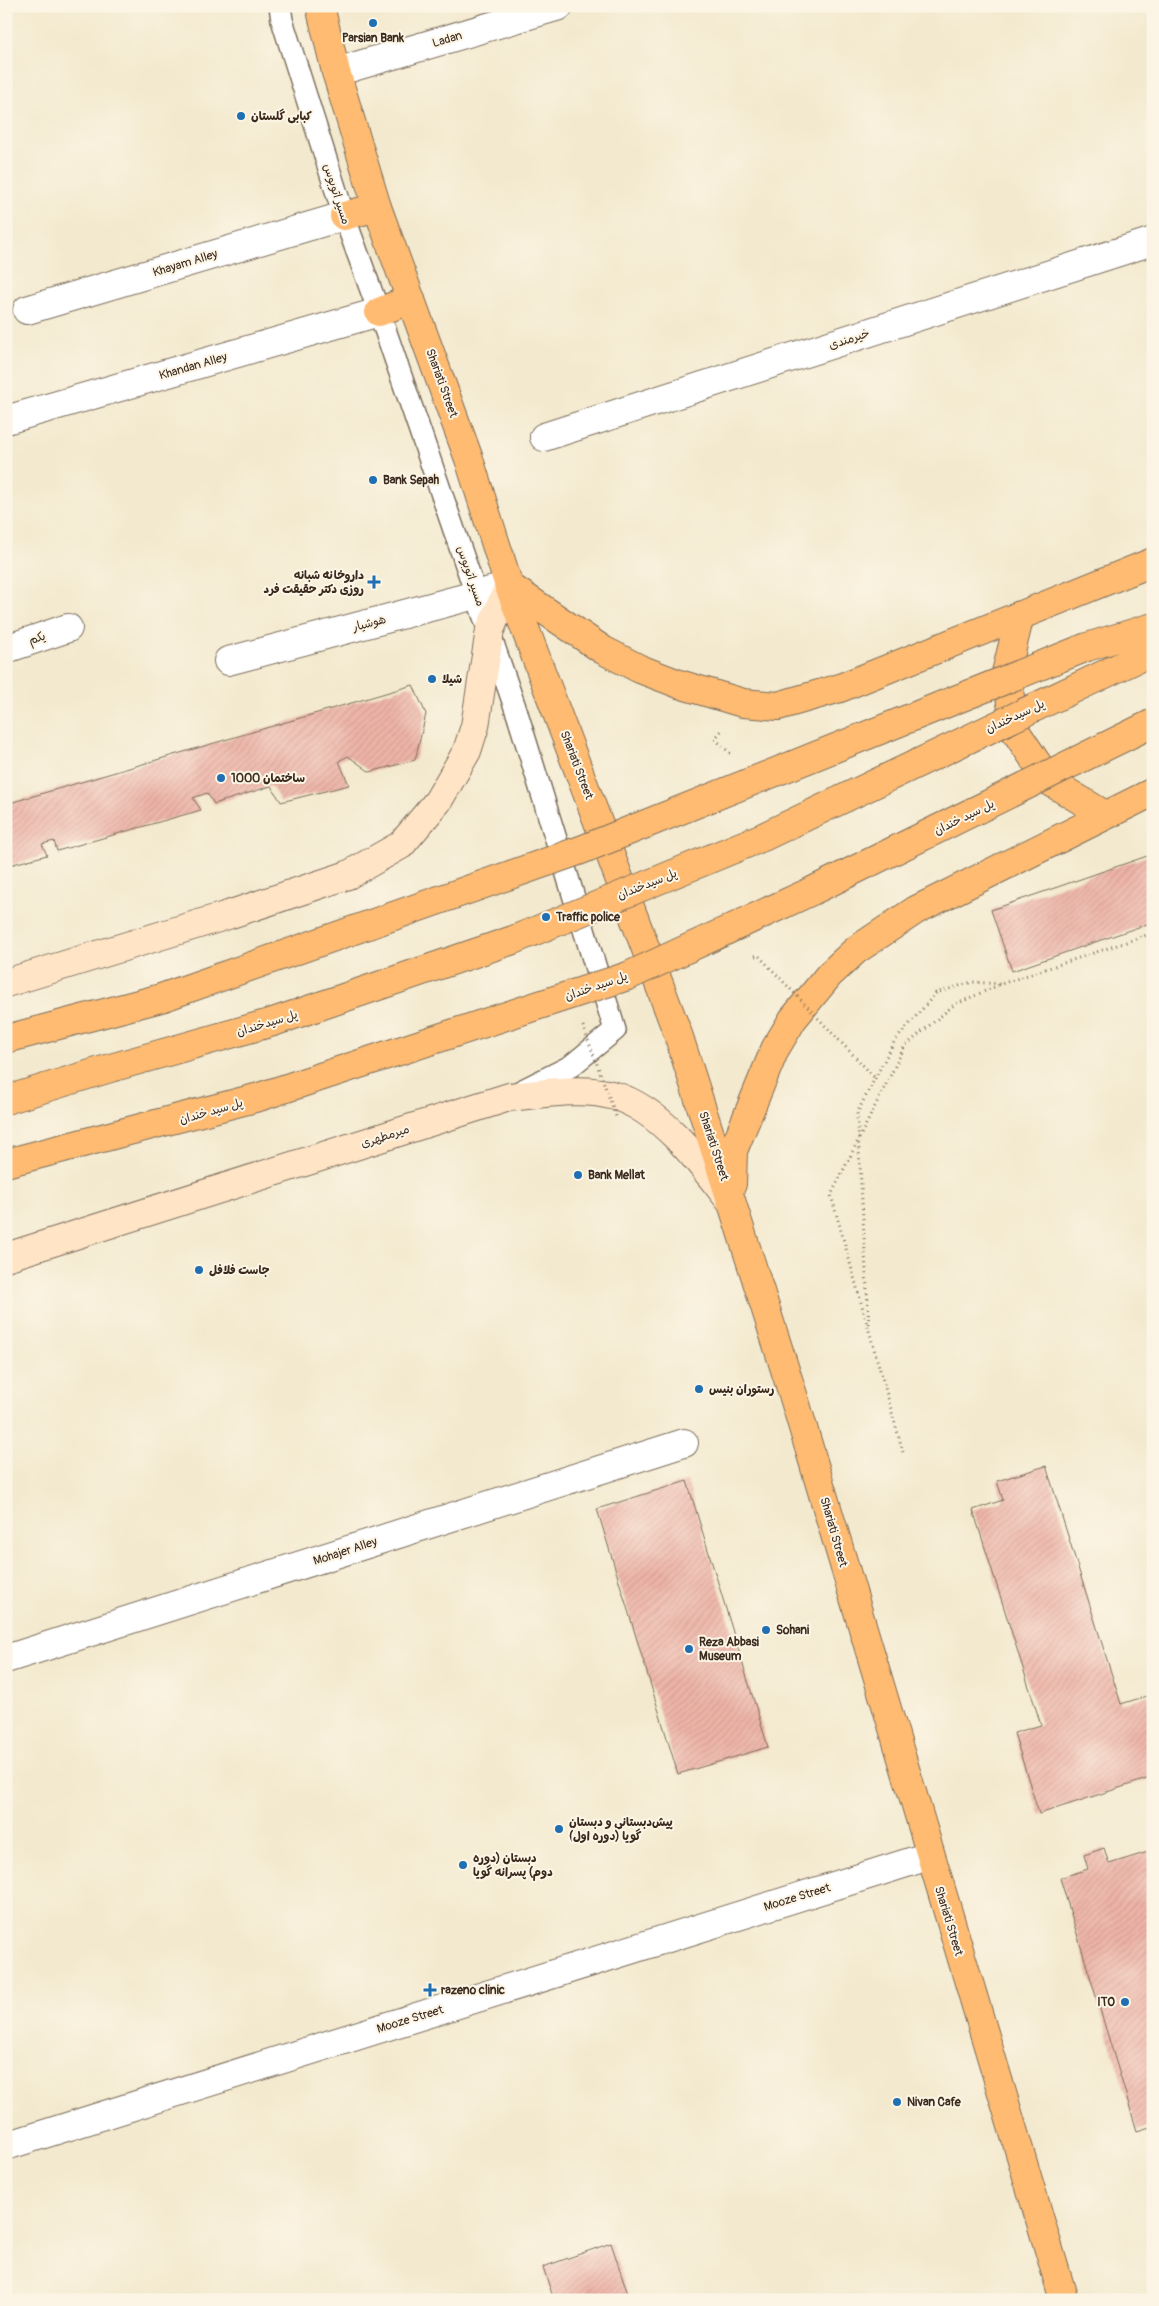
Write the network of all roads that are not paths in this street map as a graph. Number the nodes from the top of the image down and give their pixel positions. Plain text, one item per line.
1 (280, 6) edge
2 (320, 6) edge
3 (558, 6) edge
4 (336, 72) junction
5 (377, 207) junction
6 (344, 216) junction
7 (1153, 241) edge
8 (411, 299) junction
9 (27, 310) dead end
10 (379, 312) junction
11 (6, 420) edge
12 (544, 436) dead end
13 (1153, 562) edge
14 (509, 586) junction
15 (478, 594) junction
16 (1020, 616) junction
17 (1153, 627) edge
18 (68, 628) dead end
19 (490, 630) junction
20 (6, 649) edge
21 (1153, 651) edge
22 (228, 661) dead end
23 (1153, 723) edge
24 (1153, 792) edge
25 (1105, 815) junction
26 (6, 983) edge
27 (6, 1039) edge
28 (509, 1097) junction
29 (6, 1100) edge
30 (6, 1163) edge
31 (732, 1203) junction
32 (6, 1257) edge
33 (684, 1443) dead end
34 (6, 1659) edge
35 (929, 1856) junction
36 (6, 2146) edge
37 (1064, 2300) edge

1 - 6 lane, مسیر اتوبوس
2 - 4 main road, Shariati Street
3 - 4 street, Ladan
4 - 5 main road, Shariati Street
5 - 6 main road
5 - 8 main road, Shariati Street
6 - 9 street, Khayam Alley
6 - 10 lane, مسیر اتوبوس
7 - 12 street, خیرمندی
8 - 10 main road
8 - 14 main road, Shariati Street
10 - 11 street, Khandan Alley
10 - 15 lane, مسیر اتوبوس
13 - 16 main road
14 - 15 street, هوشیار
14 - 16 main road
14 - 19 main road
14 - 31 main road, Shariati Street
15 - 19 lane, مسیر اتوبوس
15 - 22 street, هوشیار
16 - 25 main road
17 - 27 main road, bridge
18 - 20 street, یکم
19 - 26 main road
19 - 28 lane, مسیر اتوبوس
21 - 29 main road, پل سیدخندان, bridge
23 - 30 main road, پل سید خندان, bridge
24 - 25 main road
25 - 31 main road
28 - 31 main road, میرمطهری
28 - 32 main road, میرمطهری
31 - 35 main road, Shariati Street
33 - 34 street, Mohajer Alley
35 - 36 street, Mooze Street
35 - 37 main road, Shariati Street

